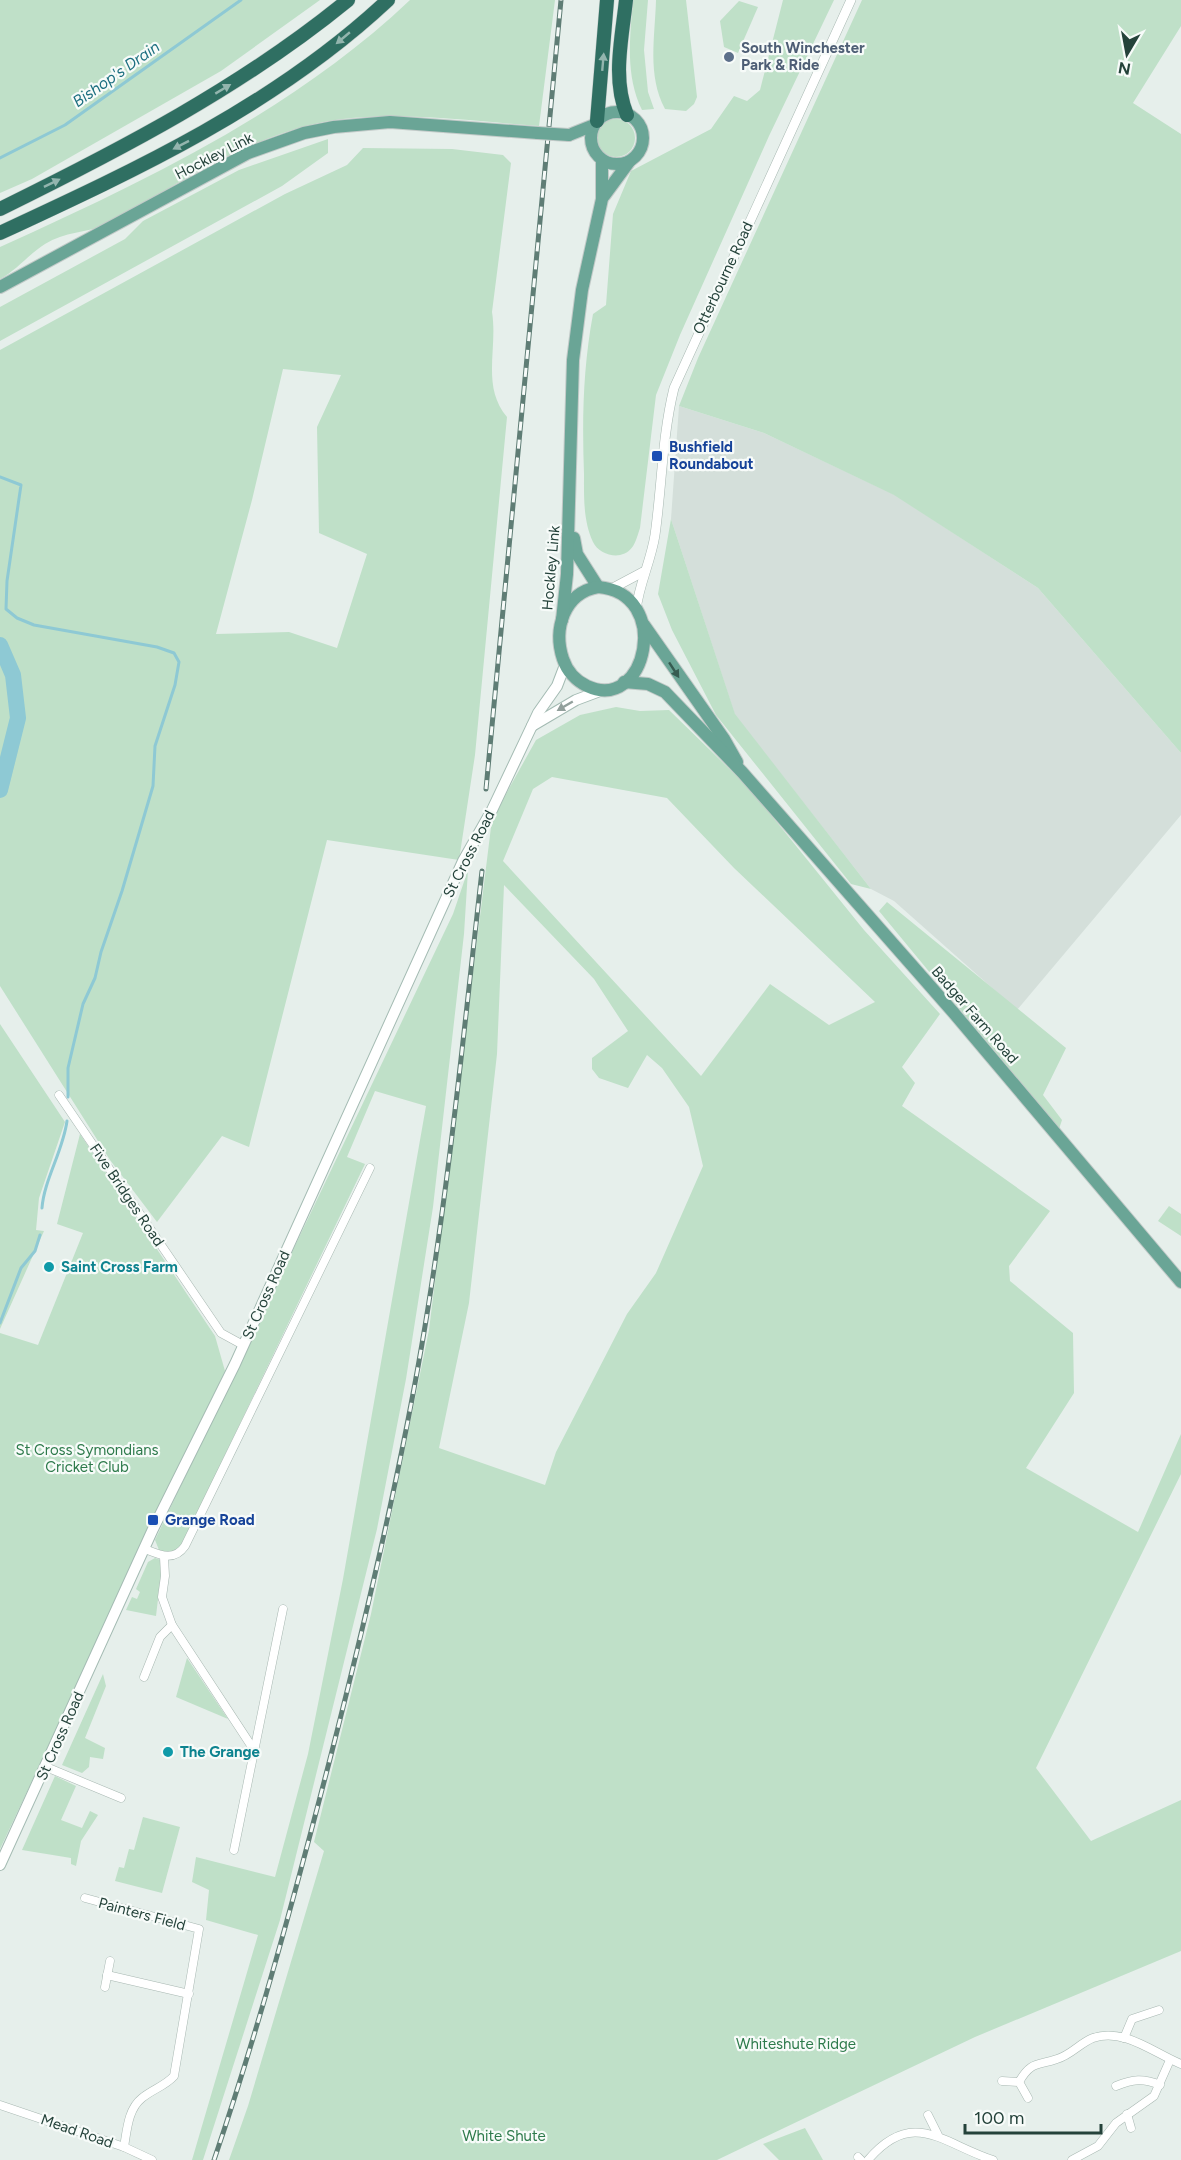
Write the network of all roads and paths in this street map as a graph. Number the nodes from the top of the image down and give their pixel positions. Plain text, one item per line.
1 (348, 0) edge
2 (388, 0) edge
3 (607, 0) edge
4 (626, 0) edge
5 (851, 0) edge
6 (627, 115) junction
7 (596, 123) junction
8 (569, 135) junction
9 (592, 147) junction
10 (602, 160) junction
11 (630, 161) junction
12 (602, 199) junction
13 (0, 209) edge
14 (0, 233) edge
15 (0, 287) edge
16 (570, 519) junction
17 (644, 570) junction
18 (598, 587) junction
19 (611, 589) junction
20 (639, 616) junction
21 (562, 620) junction
22 (565, 665) junction
23 (624, 682) junction
24 (600, 690) junction
25 (532, 726) junction
26 (742, 772) junction
27 (59, 1095) dead end
28 (370, 1168) dead end
29 (1181, 1282) edge
30 (243, 1345) junction
31 (145, 1549) junction
32 (164, 1557) junction
33 (283, 1609) dead end
34 (172, 1625) junction
35 (144, 1677) dead end
36 (254, 1750) junction
37 (46, 1767) junction
38 (121, 1798) dead end
39 (234, 1850) dead end
40 (0, 1865) edge
41 (85, 1898) dead end
42 (110, 1961) dead end
43 (107, 1975) junction
44 (105, 1987) dead end
45 (189, 1994) junction
46 (1159, 2010) dead end
47 (1124, 2038) junction
48 (1170, 2060) junction
49 (1181, 2064) edge
50 (1002, 2081) dead end
51 (1019, 2082) junction
52 (1160, 2085) junction
53 (1116, 2086) dead end
54 (1028, 2098) dead end
55 (0, 2105) edge
56 (1127, 2114) junction
57 (928, 2115) dead end
58 (1131, 2128) dead end
59 (938, 2135) junction
60 (124, 2147) junction
61 (1091, 2156) edge
62 (987, 2159) edge
63 (152, 2160) edge
64 (868, 2160) edge
65 (1072, 2160) edge

13 -> 1 highway
2 -> 14 highway
7 -> 3 highway
4 - 6 highway
5 - 17 street, Otterbourne Road
6 - 7 main road
6 - 11 main road
7 - 8 main road, Hockley Link
7 - 9 main road
8 - 9 main road, Hockley Link
8 - 15 main road, Hockley Link, bridge
9 - 10 main road
10 - 11 main road
10 - 12 main road, Hockley Link
11 - 12 main road, Hockley Link
12 - 16 main road, Hockley Link
16 - 18 main road, Hockley Link
16 - 21 main road, Hockley Link
17 - 19 street
17 - 20 street, Otterbourne Road
18 - 19 main road
18 - 21 main road
19 - 20 main road
20 - 23 main road
20 -> 26 main road, Badger Farm Road
21 - 22 main road
22 - 24 main road
22 - 25 main road, St Cross Road
23 - 24 main road
23 - 26 main road, Badger Farm Road
24 -> 25 main road
25 - 30 main road, St Cross Road
26 - 29 main road, Badger Farm Road
27 - 30 street, Five Bridges Road
28 - 32 street
30 - 31 main road, St Cross Road
31 - 32 street
31 - 37 main road, St Cross Road
32 - 34 street
33 - 36 street
34 - 35 street
34 - 36 street
36 - 39 street
37 - 38 street
37 - 40 main road, St Cross Road
41 - 45 street, Painters Field
42 - 43 street
43 - 44 street
43 - 45 street
45 - 60 street
46 - 47 street
47 - 48 street
47 - 51 street
48 - 49 street
48 - 52 street
50 - 51 street
51 - 54 street
52 - 53 street
52 - 56 street
55 - 60 street, Mead Road
56 - 58 street
56 - 61 street
57 - 59 street
59 - 62 street
59 - 64 street
60 - 63 street, Mead Road
61 - 65 street

